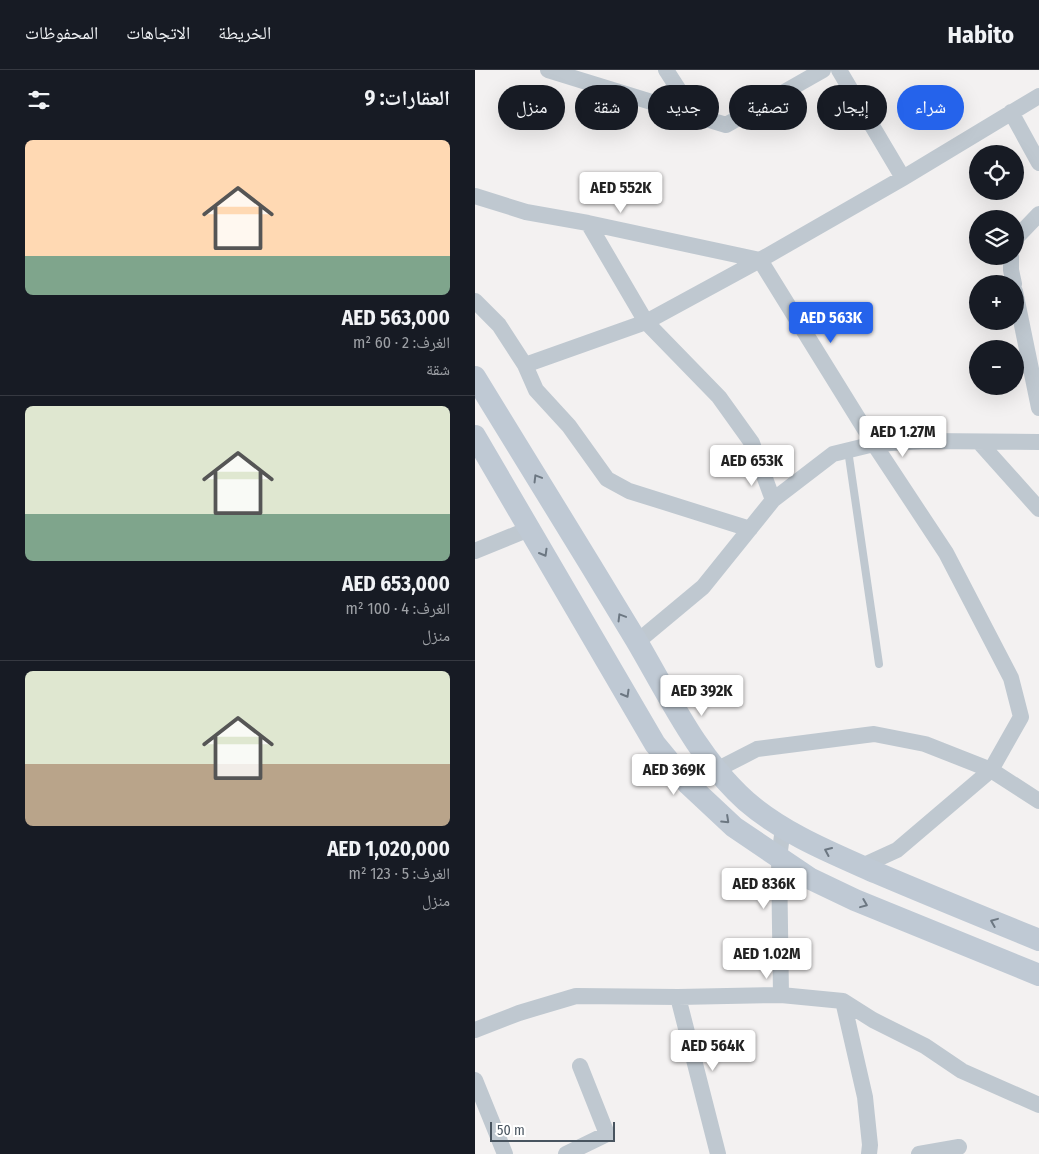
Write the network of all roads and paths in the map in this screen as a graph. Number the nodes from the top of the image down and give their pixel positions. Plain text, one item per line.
1 (666, 70) edge
2 (823, 70) edge
3 (839, 70) edge
4 (553, 71) edge
5 (676, 85) edge
6 (1039, 96) edge
7 (648, 100) edge
8 (1011, 112) junction
9 (719, 123) edge
10 (1039, 163) edge
11 (903, 178) junction
12 (475, 196) edge
13 (1039, 214) edge
14 (588, 223) junction
15 (1024, 230) edge
16 (761, 260) junction
17 (475, 301) edge
18 (646, 322) junction
19 (1023, 330) edge
20 (525, 365) junction
21 (475, 377) edge
22 (1039, 408) edge
23 (475, 436) edge
24 (979, 442) junction
25 (1039, 442) edge
26 (874, 444) junction
27 (848, 450) junction
28 (773, 500) junction
29 (1039, 509) edge
30 (529, 528) junction
31 (750, 529) junction
32 (475, 551) edge
33 (637, 642) junction
34 (879, 664) dead end
35 (716, 770) junction
36 (991, 770) junction
37 (1039, 801) edge
38 (783, 828) junction
39 (779, 858) junction
40 (862, 866) junction
41 (1039, 940) edge
42 (1039, 975) edge
43 (781, 995) junction
44 (678, 997) junction
45 (843, 1001) junction
46 (475, 1030) edge
47 (580, 1066) dead end
48 (475, 1080) edge
49 (1039, 1105) edge
50 (959, 1147) dead end
51 (505, 1154) edge
52 (566, 1154) edge
53 (718, 1154) edge
54 (869, 1154) edge
55 (919, 1154) edge

1 - 5 street
2 - 9 street
3 - 11 street
4 - 7 street
6 - 8 street
8 - 10 street
8 - 11 street
11 - 16 street
12 - 14 street
13 - 15 street
14 - 16 street
14 - 18 street
16 - 18 street
16 - 26 street
17 - 20 street
18 - 20 street
18 - 28 street
19 - 22 street
20 - 31 street
33 -> 21 main road
23 - 30 main road
24 - 25 street
24 - 26 street
24 - 29 street
26 - 27 street
26 - 36 street
27 - 28 street
27 - 34 lane
28 - 31 street
30 - 32 street
30 -> 39 main road
31 - 33 street
33 - 35 main road
35 - 36 street
35 - 38 main road
36 - 37 street
36 - 40 street
38 - 39 street
40 -> 38 main road
39 -> 42 main road
39 - 43 street
41 -> 40 main road
43 - 44 street
43 - 45 street
44 - 46 street
44 - 53 street
45 - 49 street
45 - 54 street
47 - 52 street
48 - 51 street
50 - 55 street

